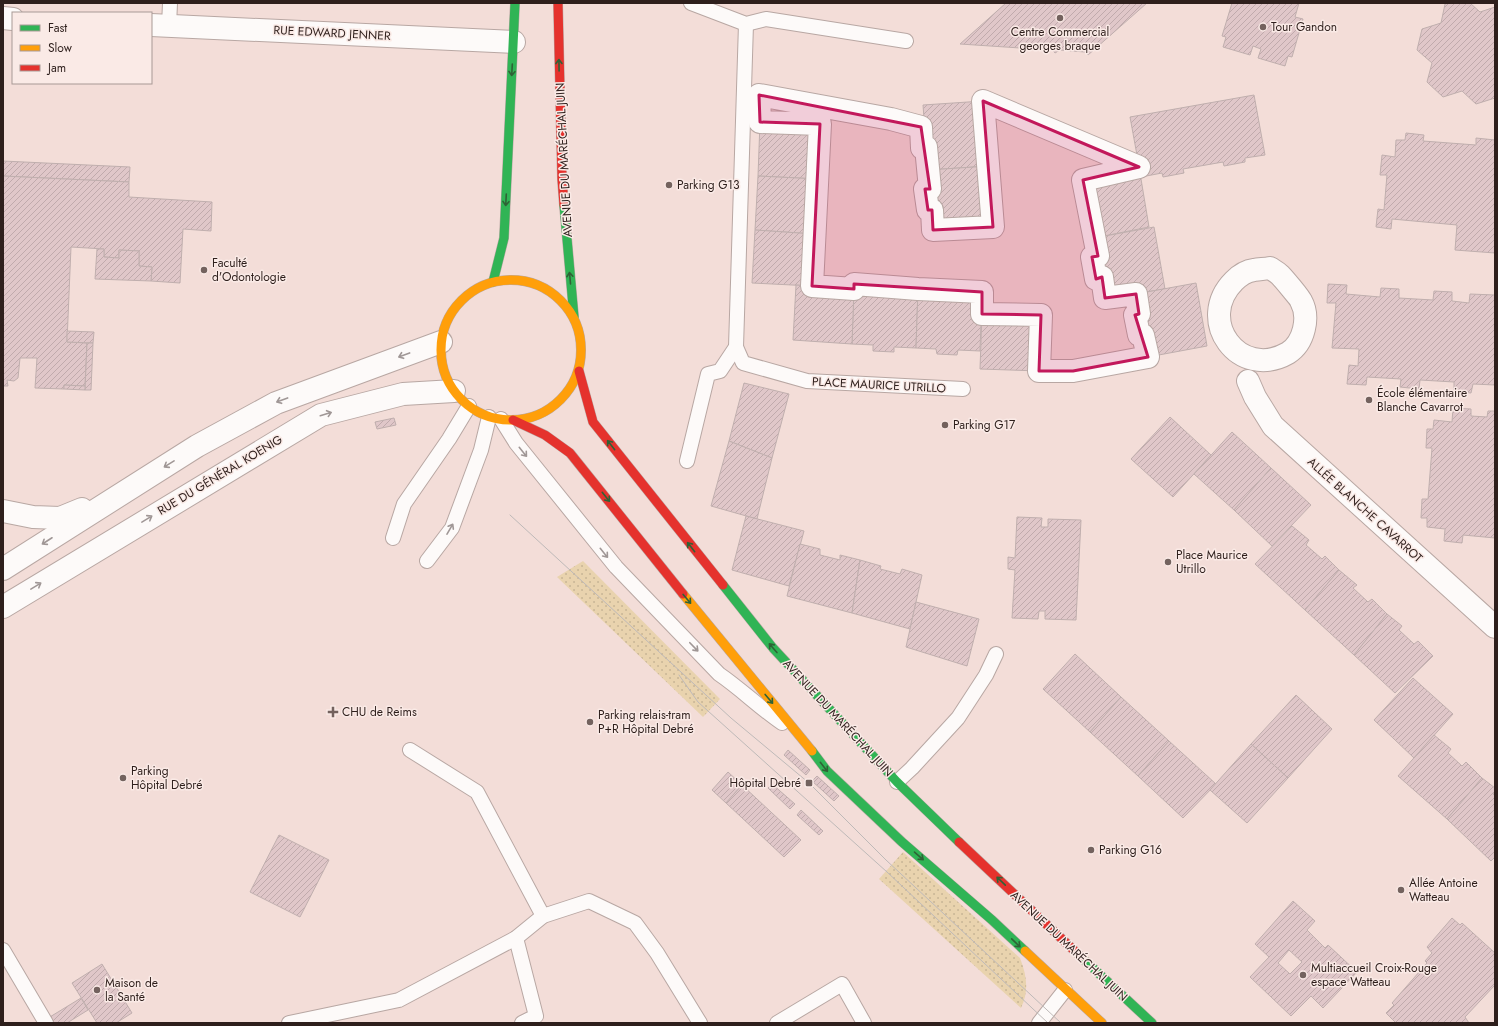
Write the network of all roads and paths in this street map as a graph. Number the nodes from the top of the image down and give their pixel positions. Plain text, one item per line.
1 (170, 3) edge
2 (515, 3) edge
3 (558, 3) edge
4 (691, 3) edge
5 (746, 24) junction
6 (160, 25) edge
7 (906, 41) dead end
8 (514, 42) junction
9 (1270, 268) joint
10 (493, 282) junction
11 (574, 317) junction
12 (441, 342) junction
13 (736, 348) junction
14 (578, 371) junction
15 (1039, 371) joint
16 (1248, 381) dead end
17 (963, 389) dead end
18 (462, 399) junction
19 (501, 419) junction
20 (687, 461) dead end
21 (125, 491) junction
22 (3, 511) edge
23 (393, 538) dead end
24 (427, 561) dead end
25 (3, 569) edge
26 (3, 607) edge
27 (1495, 627) edge
28 (996, 654) dead end
29 (801, 736) junction
30 (410, 750) dead end
31 (897, 782) junction
32 (543, 916) junction
33 (516, 938) junction
34 (3, 950) edge
35 (8, 970) edge
36 (1065, 990) junction
37 (537, 1019) edge
38 (317, 1021) edge
39 (46, 1023) edge
40 (289, 1023) edge
41 (522, 1023) edge
42 (700, 1023) edge
43 (777, 1023) edge
44 (864, 1023) edge
45 (1039, 1023) edge
46 (1102, 1023) edge
47 (1152, 1023) edge

1 - 6 lane
2 - 8 main road
11 -> 3 main road, AVENUE DU MARÉCHAL JUIN
4 - 5 lane
5 - 7 lane
5 - 13 lane
6 - 8 street, RUE EDWARD JENNER
8 -> 10 main road
9 - 9 street
10 - 11 main road
10 - 12 main road
11 - 14 main road
12 - 18 main road
12 -> 21 street
13 - 17 lane, PLACE MAURICE UTRILLO
13 - 20 lane
14 - 19 main road
31 -> 14 main road, AVENUE DU MARÉCHAL JUIN
15 - 15 street
16 - 27 street, ALLÉE BLANCHE CAVARROT
18 - 19 main road
18 - 23 lane
26 -> 18 street, RUE DU GÉNÉRAL KOENIG
24 -> 19 lane
19 -> 29 lane
19 -> 29 main road
21 - 22 street
21 -> 25 street
28 - 31 lane
29 -> 36 main road
30 - 32 lane
47 -> 31 main road, AVENUE DU MARÉCHAL JUIN
32 - 33 lane
32 - 42 lane
33 - 37 lane
33 - 38 lane
34 - 35 lane
35 - 39 lane
36 - 45 lane
36 - 46 main road
37 - 41 lane
38 - 40 lane
43 - 44 lane

